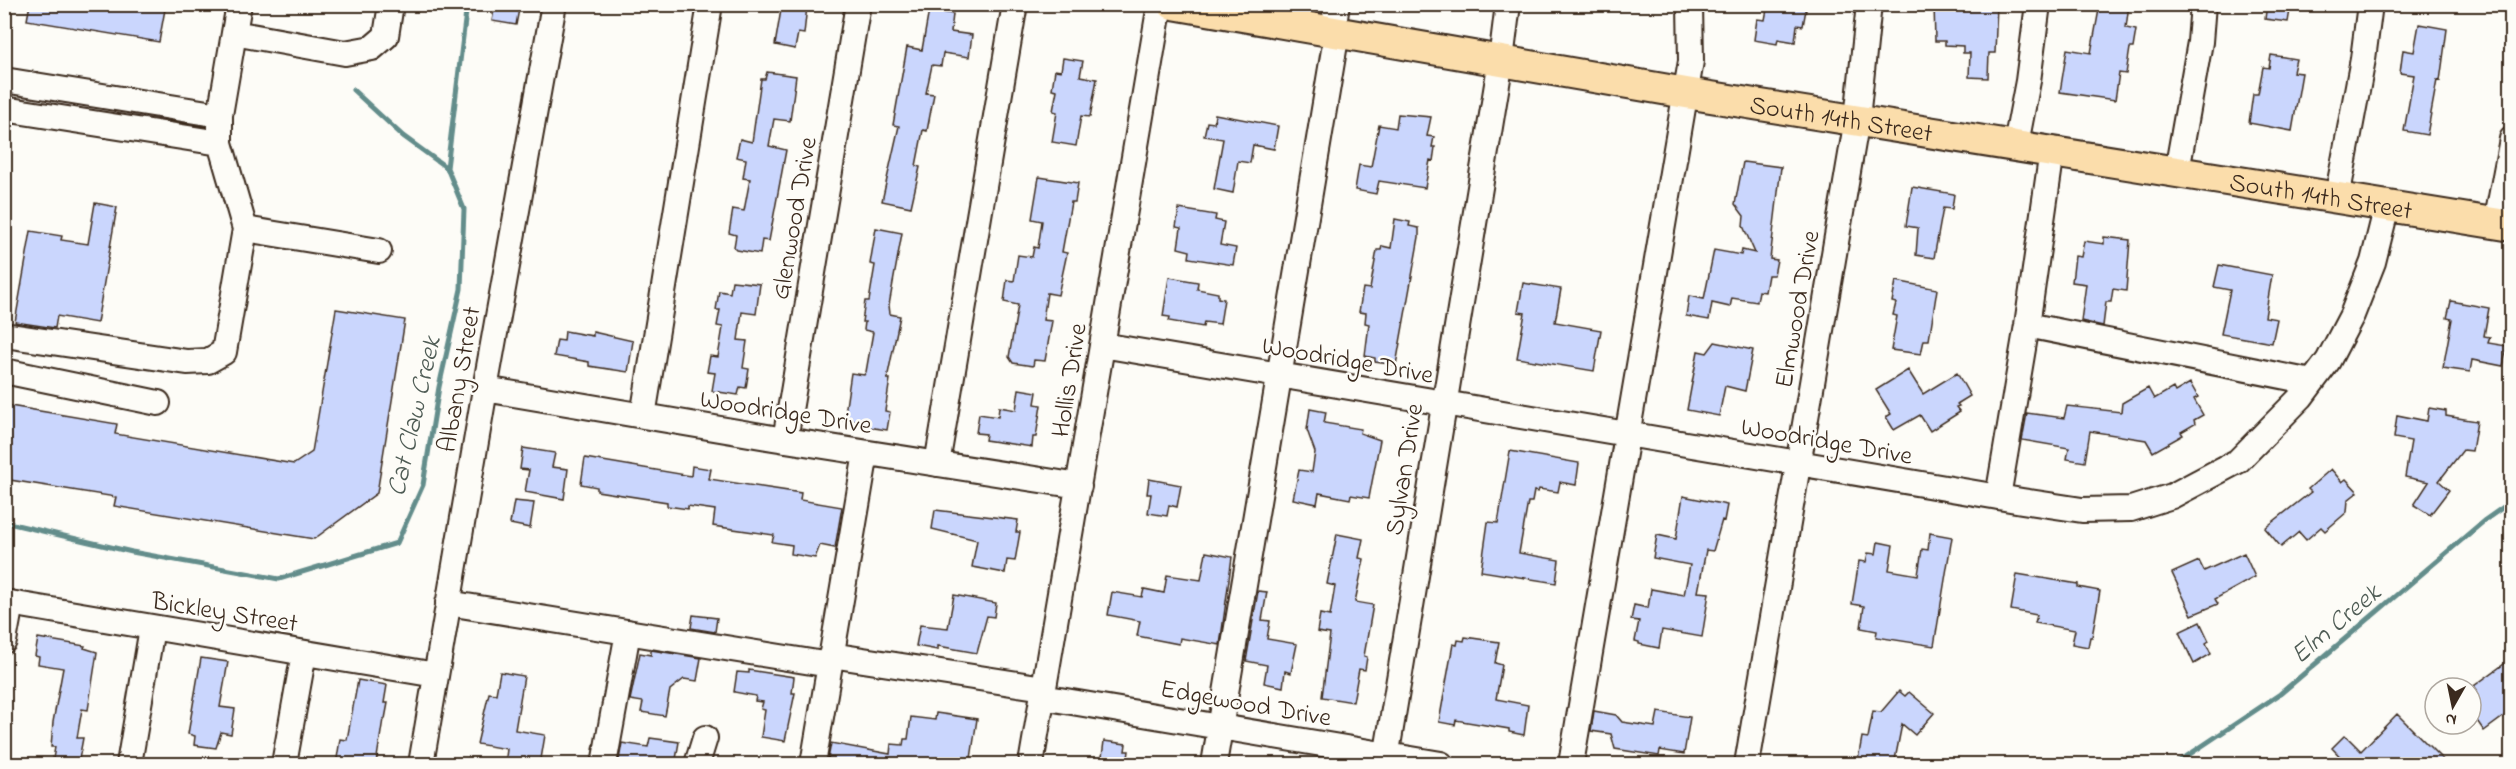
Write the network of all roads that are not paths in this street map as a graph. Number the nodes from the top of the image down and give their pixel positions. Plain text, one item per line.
1 (239, 4) edge
2 (391, 4) edge
3 (554, 4) edge
4 (710, 4) edge
5 (858, 4) edge
6 (1015, 4) edge
7 (1160, 4) edge
8 (1508, 4) edge
9 (1690, 4) edge
10 (1869, 4) edge
11 (2038, 4) edge
12 (2203, 4) edge
13 (2370, 4) edge
14 (1175, 5) edge
15 (1336, 23) edge
16 (234, 33) junction
17 (1501, 60) junction
18 (4, 80) edge
19 (1686, 93) junction
20 (4, 109) edge
21 (220, 115) junction
22 (1857, 119) junction
23 (2511, 139) edge
24 (220, 143) junction
25 (2016, 144) junction
26 (2052, 151) junction
27 (2177, 171) junction
28 (2337, 198) junction
29 (2387, 206) junction
30 (2504, 225) edge
31 (245, 229) junction
32 (379, 251) dead end
33 (2027, 324) junction
34 (4, 335) edge
35 (1102, 345) junction
36 (4, 371) edge
37 (1280, 376) junction
38 (2312, 382) junction
39 (485, 389) junction
40 (158, 403) dead end
41 (1443, 404) junction
42 (643, 416) junction
43 (1629, 435) junction
44 (785, 440) junction
45 (866, 453) junction
46 (937, 464) junction
47 (1798, 464) junction
48 (1079, 486) junction
49 (1998, 497) junction
50 (8, 603) edge
51 (448, 603) junction
52 (152, 628) junction
53 (628, 632) junction
54 (4, 641) edge
55 (304, 653) junction
56 (831, 660) junction
57 (436, 675) junction
58 (1043, 692) junction
59 (1220, 727) junction
60 (705, 738) dead end
61 (1386, 760) edge
62 (129, 765) edge
63 (284, 765) edge
64 (421, 765) edge
65 (604, 765) edge
66 (697, 765) edge
67 (813, 765) edge
68 (1032, 765) edge
69 (1214, 765) edge
70 (1441, 765) edge
71 (1571, 765) edge
72 (1747, 765) edge

1 - 16 street
2 - 16 street
3 - 39 street, Albany Street
4 - 42 street
5 - 44 street, Glenwood Drive
6 - 46 street
7 - 35 street, Hollis Drive
8 - 17 street, Sylvan Drive
9 - 19 street
10 - 22 street, Elmwood Drive
11 - 25 street
12 - 27 street
13 - 28 street
14 - 15 main road, South 14th Street
15 - 17 main road, South 14th Street
15 - 37 street
16 - 21 street
17 - 19 main road, South 14th Street
17 - 41 street, Sylvan Drive
18 - 21 street
19 - 22 main road, South 14th Street
19 - 43 street
20 - 24 street
21 - 24 street
22 - 25 main road, South 14th Street
22 - 47 street, Elmwood Drive
23 - 30 street
24 - 31 street
25 - 26 main road, South 14th Street
26 - 27 main road, South 14th Street
26 - 33 street
27 - 28 main road, South 14th Street
28 - 29 main road, South 14th Street
29 - 30 main road, South 14th Street
29 - 38 street, Woodridge Drive
31 - 32 street
31 - 34 street
33 - 38 street
33 - 49 street
35 - 37 street, Woodridge Drive
35 - 48 street, Hollis Drive
36 - 40 street
37 - 41 street, Woodridge Drive
37 - 59 street
38 - 49 street, Woodridge Drive
39 - 42 street, Woodridge Drive
39 - 51 street, Albany Street
41 - 43 street, Woodridge Drive
41 - 61 street, Sylvan Drive
42 - 44 street, Woodridge Drive
43 - 47 street, Woodridge Drive
43 - 71 street
44 - 45 street, Woodridge Drive
45 - 46 street, Woodridge Drive
45 - 56 street
46 - 48 street, Woodridge Drive
47 - 49 street, Woodridge Drive
47 - 72 street, Elmwood Drive
48 - 58 street, Hollis Drive
50 - 52 street, Bickley Street
50 - 54 street
51 - 53 street, Edgewood Drive
51 - 57 street, Albany Street
52 - 55 street, Bickley Street
52 - 62 street
53 - 56 street, Edgewood Drive
53 - 65 street
55 - 57 street, Bickley Street
55 - 63 street
56 - 58 street, Edgewood Drive
56 - 67 street
57 - 64 street, Albany Street
58 - 59 street, Edgewood Drive
58 - 68 street, Hollis Drive
59 - 61 street, Edgewood Drive
59 - 69 street
60 - 66 street
61 - 70 street, Edgewood Drive

